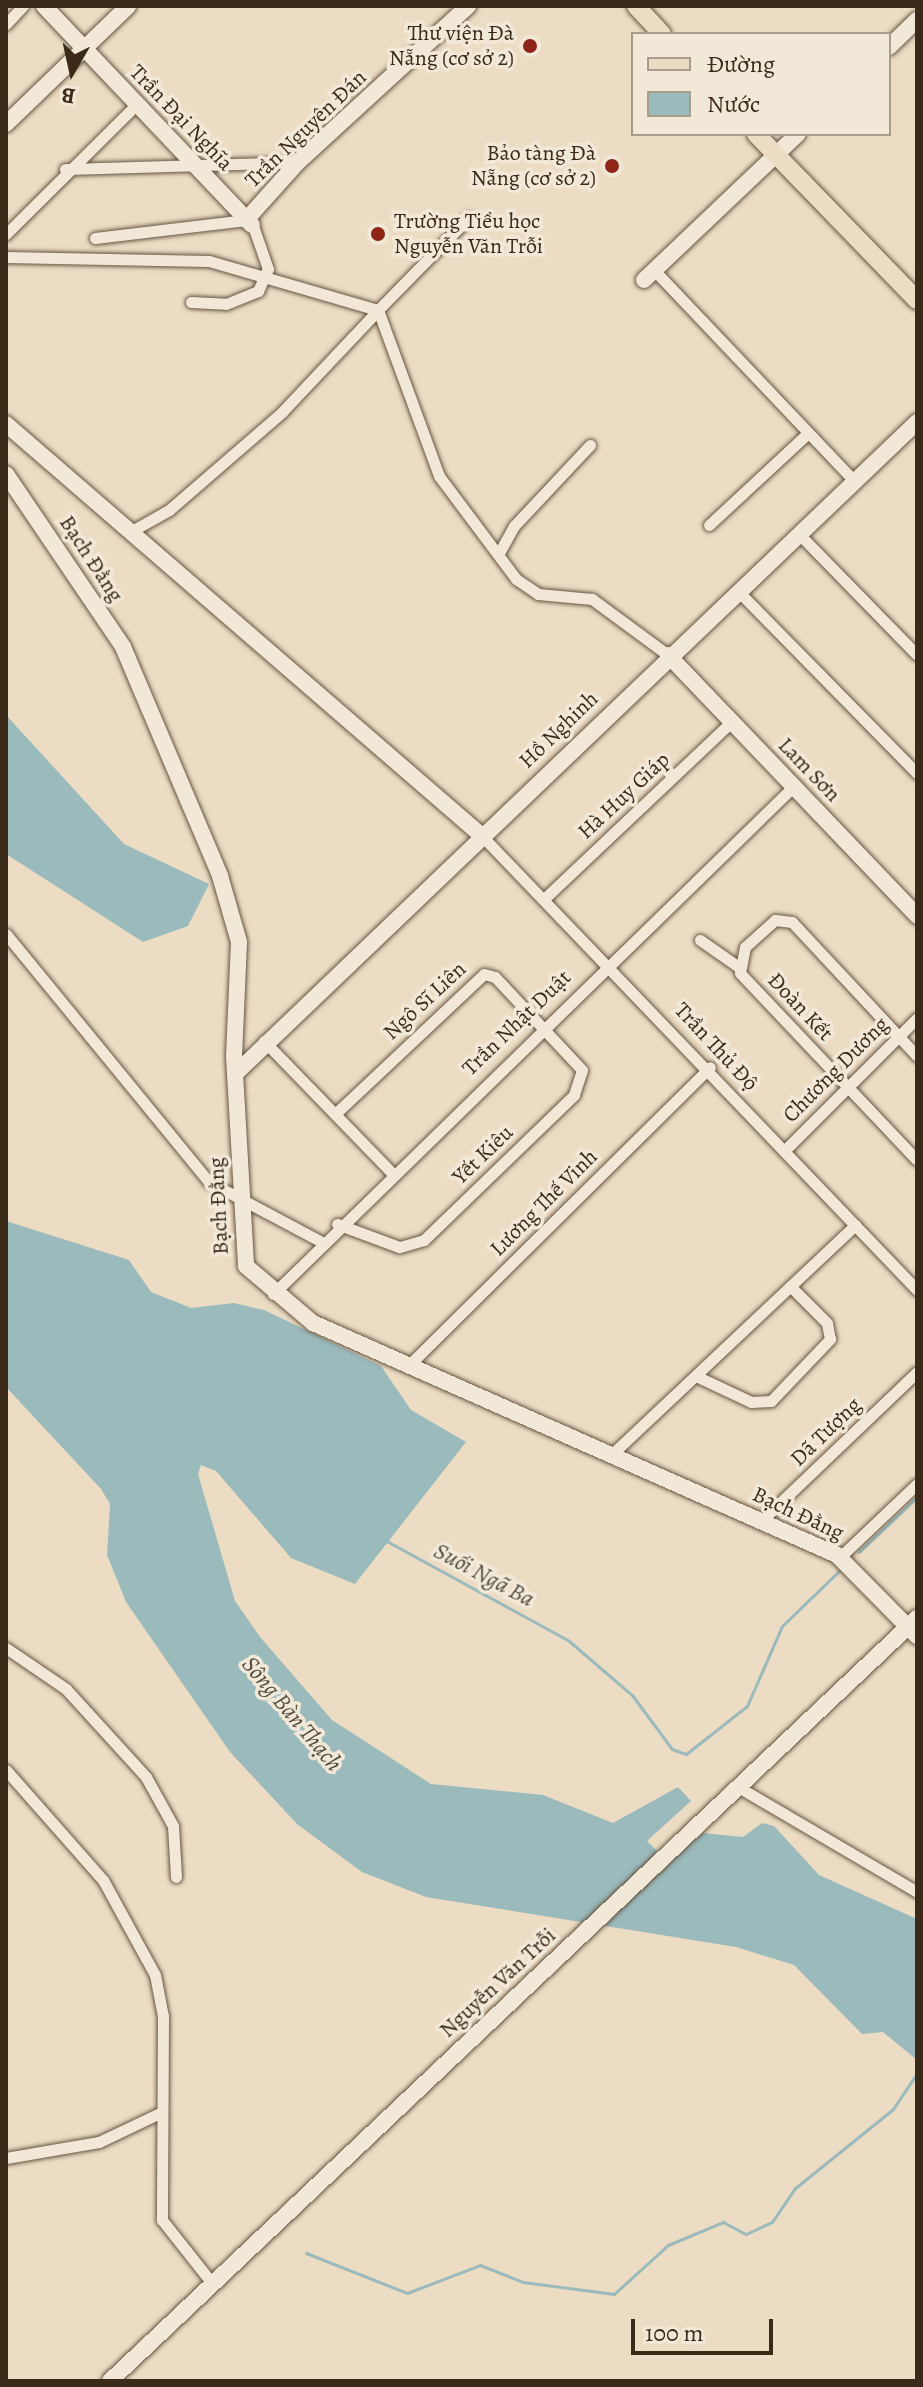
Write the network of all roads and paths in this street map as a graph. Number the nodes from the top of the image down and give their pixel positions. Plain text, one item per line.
1 (23, 6) edge
2 (44, 6) edge
3 (128, 6) edge
4 (468, 6) edge
5 (636, 6) edge
6 (917, 20) edge
7 (6, 24) edge
8 (660, 32) edge
9 (891, 45) edge
10 (84, 50) junction
11 (136, 105) junction
12 (6, 124) edge
13 (758, 136) edge
14 (796, 136) edge
15 (776, 155) junction
16 (195, 161) junction
17 (298, 162) junction
18 (65, 169) junction
19 (468, 218) dead end
20 (250, 223) junction
21 (6, 234) edge
22 (95, 238) dead end
23 (6, 257) edge
24 (267, 274) junction
25 (649, 275) joint
26 (917, 300) edge
27 (191, 302) dead end
28 (378, 310) junction
29 (917, 422) edge
30 (6, 424) edge
31 (808, 433) junction
32 (590, 445) dead end
33 (6, 474) edge
34 (854, 481) junction
35 (709, 525) dead end
36 (130, 532) junction
37 (798, 533) junction
38 (499, 553) junction
39 (737, 590) junction
40 (668, 655) junction
41 (917, 655) edge
42 (732, 721) junction
43 (917, 773) edge
44 (794, 786) junction
45 (482, 836) junction
46 (544, 899) junction
47 (917, 916) edge
48 (6, 934) edge
49 (700, 940) dead end
50 (608, 962) junction
51 (740, 968) junction
52 (917, 1018) edge
53 (543, 1026) junction
54 (898, 1037) junction
55 (264, 1041) junction
56 (917, 1056) edge
57 (710, 1067) junction
58 (235, 1074) junction
59 (848, 1087) junction
60 (335, 1114) junction
61 (784, 1151) junction
62 (917, 1160) edge
63 (391, 1172) junction
64 (240, 1204) junction
65 (337, 1224) junction
66 (855, 1225) junction
67 (320, 1241) junction
68 (790, 1286) junction
69 (917, 1290) edge
70 (273, 1294) junction
71 (407, 1367) junction
72 (917, 1372) edge
73 (696, 1376) junction
74 (610, 1456) junction
75 (917, 1484) edge
76 (762, 1520) junction
77 (840, 1557) junction
78 (914, 1627) edge
79 (6, 1648) edge
80 (6, 1770) edge
81 (734, 1794) junction
82 (176, 1877) dead end
83 (917, 1892) edge
84 (162, 2112) junction
85 (6, 2158) edge
86 (212, 2283) junction
87 (110, 2381) edge

1 - 7 street
2 - 10 street, Trần Đại Nghĩa
3 - 10 street
4 - 17 street, Trần Nguyên Đán
5 - 8 main road
6 - 9 street
10 - 11 street, Trần Đại Nghĩa
10 - 12 street
11 - 16 street, Trần Đại Nghĩa
11 - 18 street
13 - 15 main road
14 - 15 street
15 - 25 street
15 - 26 main road
16 - 17 street
16 - 18 street
16 - 20 street, Trần Đại Nghĩa
17 - 20 street, Trần Nguyên Đán
18 - 21 street
19 - 28 street
20 - 22 street
20 - 24 street
23 - 24 street
24 - 27 street
24 - 28 street
25 - 31 street
28 - 36 street
28 - 38 street
29 - 34 street, Hồ Nghinh
30 - 36 street
31 - 34 street
31 - 35 street
32 - 38 street
33 - 58 street, Bạch Đằng
34 - 37 street, Hồ Nghinh
36 - 45 street
37 - 39 street, Hồ Nghinh
37 - 41 street
38 - 40 street
39 - 40 street, Hồ Nghinh
39 - 43 street
40 - 42 street, Lam Sơn
40 - 45 street, Hồ Nghinh
42 - 44 street, Lam Sơn
42 - 46 street, Hà Huy Giáp
44 - 47 street, Lam Sơn
44 - 50 street, Trần Nhật Duật
45 - 46 street, Trần Thủ Độ
45 - 55 street, Hồ Nghinh
46 - 50 street, Trần Thủ Độ
48 - 64 street
49 - 51 street
50 - 53 street, Trần Nhật Duật
50 - 57 street, Trần Thủ Độ
51 - 54 street, Đoàn Kết
51 - 59 street, Đoàn Kết
52 - 54 street, Chương Dương
53 - 60 street, Ngô Sĩ Liên
53 - 63 street, Trần Nhật Duật
53 - 65 street, Yết Kiêu
54 - 56 street, Đoàn Kết
54 - 59 street, Chương Dương
55 - 58 street, Hồ Nghinh
55 - 60 street
57 - 61 street, Trần Thủ Độ
57 - 71 street, Lương Thế Vinh
58 - 64 street, Bạch Đằng
59 - 61 street, Chương Dương
59 - 62 street, Đoàn Kết
60 - 63 street
61 - 66 street, Trần Thủ Độ
63 - 65 street, Trần Nhật Duật
64 - 67 street
64 - 70 street, Bạch Đằng
65 - 67 street, Trần Nhật Duật
66 - 68 street
66 - 69 street, Trần Thủ Độ
67 - 70 street, Trần Nhật Duật
68 - 73 street
68 - 73 street
70 - 71 street, Bạch Đằng
71 - 74 street, Bạch Đằng
72 - 76 street, Dã Tượng
73 - 74 street
74 - 76 street, Bạch Đằng
75 - 77 street
76 - 77 street, Bạch Đằng
77 - 78 street, Bạch Đằng
78 - 81 street, Nguyễn Văn Trỗi
79 - 82 street
80 - 84 street
81 - 83 street
81 - 86 street, Nguyễn Văn Trỗi
84 - 85 street
84 - 86 street
86 - 87 street, Nguyễn Văn Trỗi

